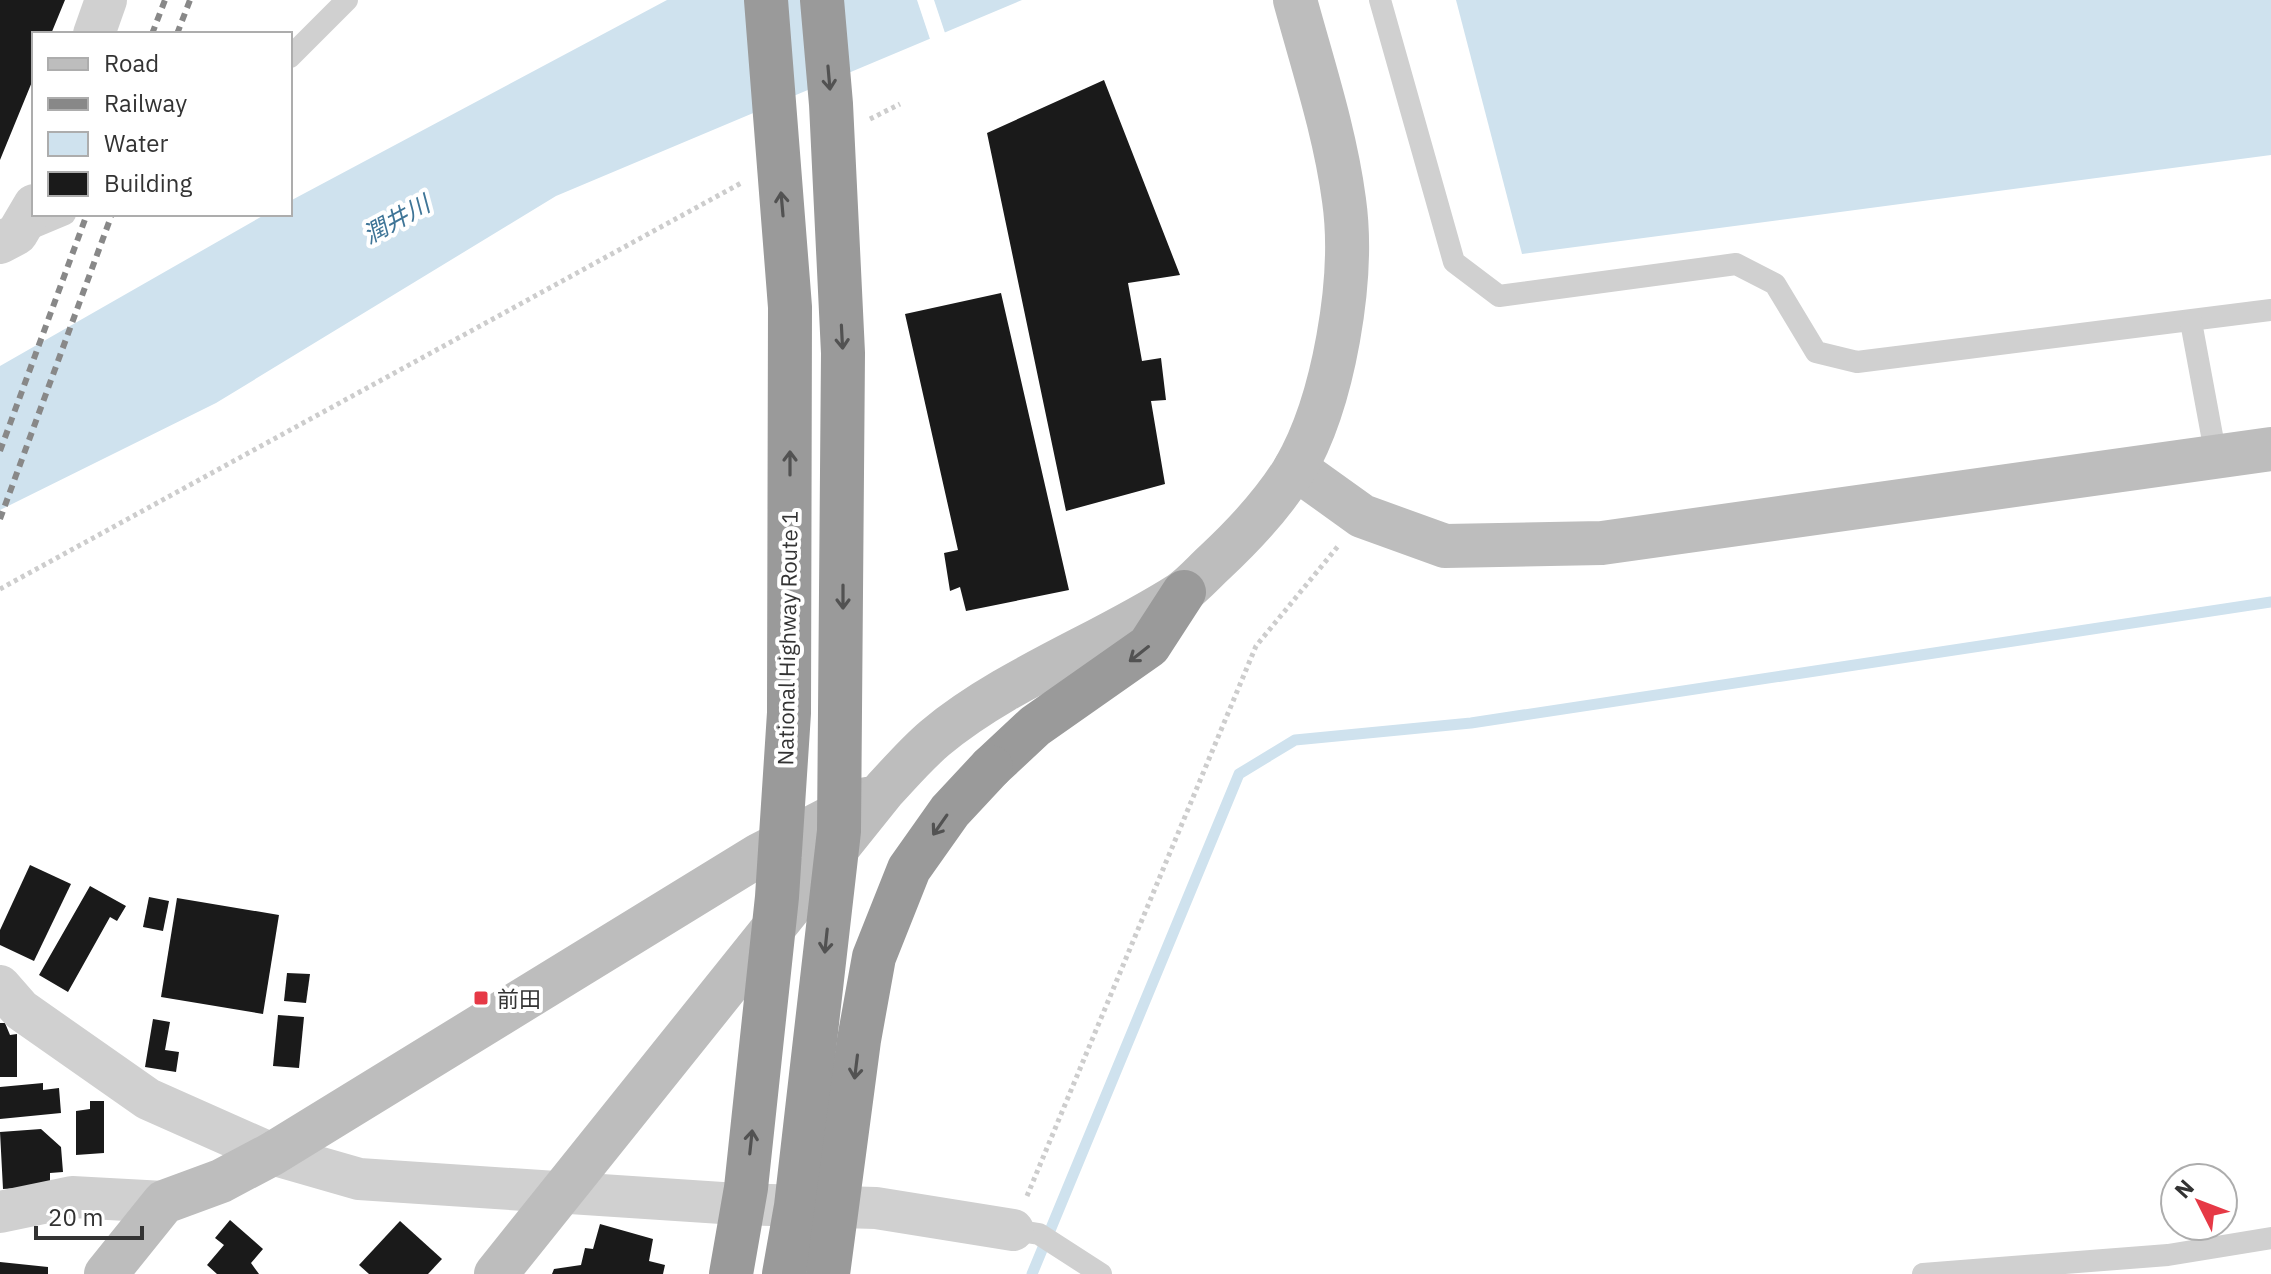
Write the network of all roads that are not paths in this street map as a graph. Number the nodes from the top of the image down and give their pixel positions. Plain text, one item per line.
1 (106, 0) edge
2 (347, 0) edge
3 (766, 0) edge
4 (822, 0) edge
5 (1295, 0) edge
6 (1380, 0) edge
7 (95, 32) edge
8 (292, 55) edge
9 (58, 216) edge
10 (17, 227) edge
11 (2271, 310) edge
12 (2191, 322) junction
13 (2271, 449) edge
14 (2216, 457) junction
15 (1295, 468) junction
16 (1184, 592) junction
17 (884, 790) junction
18 (0, 986) edge
19 (272, 1154) junction
20 (561, 1193) junction
21 (164, 1202) junction
22 (737, 1204) junction
23 (0, 1212) edge
24 (1013, 1230) joint
25 (2271, 1238) edge
26 (106, 1274) edge
27 (496, 1274) edge
28 (722, 1274) edge
29 (731, 1274) edge
30 (784, 1274) edge
31 (828, 1274) edge
32 (1101, 1274) edge
33 (1923, 1274) edge

1 - 7 street
2 - 8 lane
29 -> 3 highway, National Highway Route 1, bridge
4 -> 30 highway, bridge
5 - 15 street
6 - 12 lane
9 - 10 lane
11 - 12 lane
12 - 14 lane
13 - 14 street
14 - 15 street
15 - 16 street
16 - 17 street
16 -> 31 highway, bridge
17 - 19 street
17 - 20 street
18 - 19 street
19 - 20 street
19 - 21 street
20 - 22 street
20 - 27 street
21 - 23 street
21 - 26 street
22 - 24 street
22 - 28 street
24 - 32 lane
25 - 33 lane

